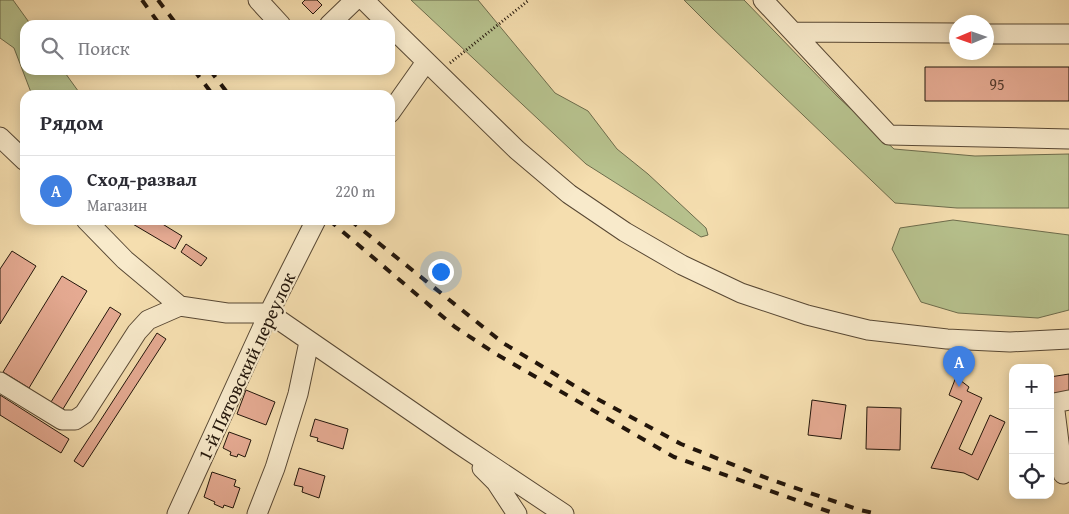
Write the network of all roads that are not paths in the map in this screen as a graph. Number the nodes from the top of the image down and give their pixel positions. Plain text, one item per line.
1 (258, 0) edge
2 (355, 0) edge
3 (364, 0) edge
4 (763, 0) edge
5 (276, 20) edge
6 (334, 20) edge
7 (385, 20) edge
8 (395, 30) edge
9 (793, 32) junction
10 (949, 33) edge
11 (994, 34) edge
12 (1069, 34) edge
13 (432, 67) junction
14 (395, 108) edge
15 (0, 137) edge
16 (1069, 139) edge
17 (20, 156) edge
18 (91, 225) edge
19 (313, 225) edge
20 (180, 306) junction
21 (269, 312) junction
22 (1069, 339) edge
23 (309, 342) junction
24 (0, 382) edge
25 (1069, 400) edge
26 (458, 444) junction
27 (1063, 474) dead end
28 (177, 514) edge
29 (257, 514) edge
30 (517, 514) edge
31 (564, 514) edge

1 - 5 street
2 - 6 street
3 - 7 street
4 - 9 street
8 - 13 street
9 - 10 street
9 - 16 street
11 - 12 street
13 - 14 street
13 - 22 street
15 - 17 street
18 - 20 street
19 - 21 street, 1-й Пятовский переулок
20 - 21 street
20 - 24 street
21 - 23 street
21 - 28 street, 1-й Пятовский переулок
23 - 26 street
23 - 29 street
25 - 27 street
26 - 30 street
26 - 31 street

